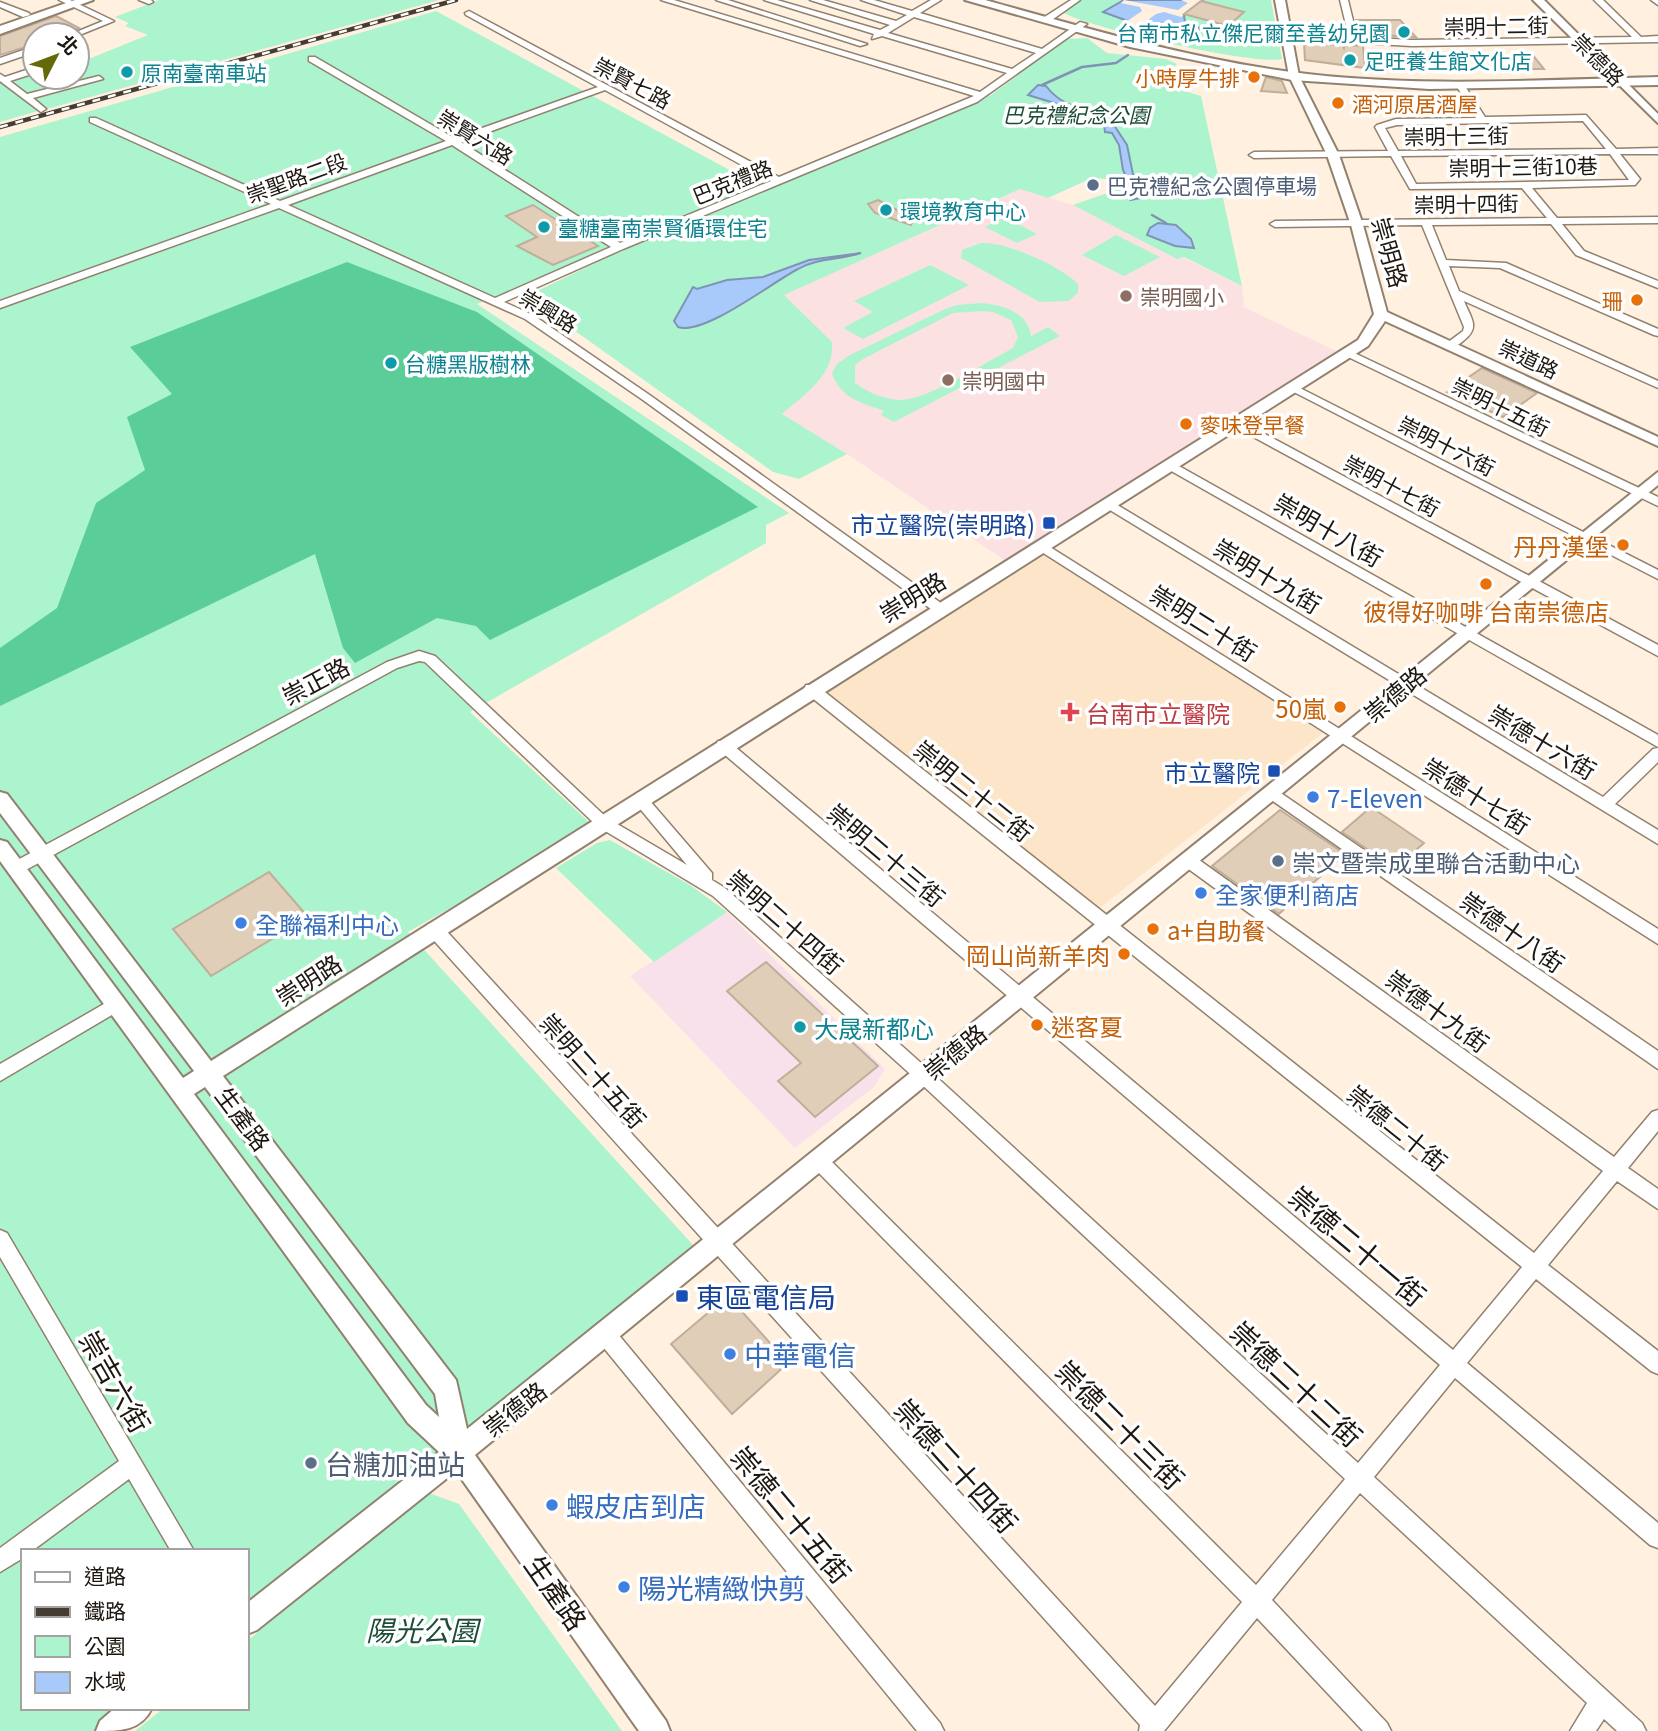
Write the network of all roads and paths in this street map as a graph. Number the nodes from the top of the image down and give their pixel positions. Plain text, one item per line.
1 (665, 0) edge
2 (768, 0) edge
3 (814, 0) edge
4 (865, 0) edge
5 (937, 0) edge
6 (971, 0) edge
7 (995, 0) edge
8 (1076, 0) edge
9 (1280, 0) edge
10 (1345, 0) edge
11 (1538, 0) edge
12 (1598, 0) edge
13 (72, 1) edge
14 (727, 1) edge
15 (0, 4) edge
16 (833, 6) junction
17 (469, 13) dead end
18 (707, 13) junction
19 (26, 15) junction
20 (913, 15) junction
21 (817, 16) junction
22 (1050, 18) junction
23 (0, 24) edge
24 (896, 24) junction
25 (801, 25) junction
26 (1080, 26) junction
27 (91, 28) edge
28 (0, 30) edge
29 (880, 34) junction
30 (1286, 36) junction
31 (1658, 39) edge
32 (1640, 40) junction
33 (1354, 41) junction
34 (1580, 41) junction
35 (863, 44) junction
36 (1044, 52) junction
37 (21, 54) edge
38 (846, 55) junction
39 (312, 59) dead end
40 (0, 61) edge
41 (1293, 72) junction
42 (1015, 73) junction
43 (21, 74) edge
44 (1658, 75) edge
45 (1618, 78) junction
46 (2, 79) edge
47 (99, 79) dead end
48 (1658, 81) edge
49 (1460, 85) junction
50 (606, 87) junction
51 (982, 95) junction
52 (26, 97) junction
53 (41, 109) dead end
54 (93, 120) dead end
55 (1658, 120) edge
56 (1483, 121) junction
57 (452, 141) junction
58 (1614, 150) junction
59 (1658, 151) edge
60 (1394, 154) junction
61 (1254, 155) dead end
62 (1333, 155) junction
63 (780, 182) junction
64 (1525, 185) junction
65 (280, 204) junction
66 (1556, 221) junction
67 (1657, 221) edge
68 (1426, 223) junction
69 (1275, 224) dead end
70 (1357, 225) junction
71 (619, 247) junction
72 (1443, 263) junction
73 (1658, 285) edge
74 (1455, 293) junction
75 (496, 302) junction
76 (0, 305) edge
77 (1381, 314) junction
78 (1658, 333) edge
79 (1451, 345) junction
80 (1348, 353) junction
81 (1658, 385) edge
82 (1294, 388) junction
83 (1237, 423) junction
84 (1658, 442) edge
85 (1170, 465) junction
86 (1658, 477) edge
87 (1638, 493) junction
88 (1658, 502) edge
89 (1109, 505) junction
90 (1582, 536) junction
91 (1042, 547) junction
92 (1658, 575) edge
93 (1529, 581) junction
94 (940, 609) junction
95 (1466, 633) junction
96 (1658, 651) edge
97 (1405, 684) junction
98 (811, 689) junction
99 (1342, 736) junction
100 (1658, 742) edge
101 (723, 745) junction
102 (1658, 753) edge
103 (1272, 793) junction
104 (639, 798) junction
105 (0, 799) edge
106 (1605, 805) junction
107 (602, 822) junction
108 (1658, 838) edge
109 (0, 847) edge
110 (42, 853) junction
111 (1189, 861) junction
112 (16, 868) junction
113 (719, 892) junction
114 (1109, 927) junction
115 (434, 929) junction
116 (1658, 937) edge
117 (1021, 997) junction
118 (116, 1004) junction
119 (1658, 1061) edge
120 (0, 1073) edge
121 (210, 1073) junction
122 (924, 1076) junction
123 (179, 1092) junction
124 (1658, 1118) edge
125 (819, 1161) junction
126 (1615, 1169) junction
127 (1658, 1200) edge
128 (0, 1239) edge
129 (718, 1244) junction
130 (1533, 1266) junction
131 (606, 1335) junction
132 (1453, 1363) junction
133 (1658, 1364) edge
134 (458, 1452) junction
135 (132, 1464) junction
136 (1358, 1478) junction
137 (1658, 1537) edge
138 (182, 1549) edge
139 (0, 1562) edge
140 (1258, 1602) junction
141 (248, 1619) edge
142 (1602, 1702) junction
143 (136, 1710) edge
144 (1366, 1726) edge
145 (1152, 1728) edge
146 (110, 1731) edge
147 (656, 1731) edge
148 (932, 1731) edge
149 (1582, 1731) edge
150 (1634, 1731) edge

1 - 18 street
2 - 21 street
3 - 16 street
4 - 20 street
5 - 20 street
6 - 22 main road
7 - 22 main road
8 - 22 street
9 - 30 street, 崇明路
10 - 33 street
11 - 34 street, 崇德路
12 - 32 street
13 - 19 main road
13 - 27 street
13 - 28 main road
14 - 18 street
14 - 25 street
15 - 19 street
16 - 21 street
16 - 24 street
17 - 50 street, 崇賢七路
18 - 38 street
19 - 23 main road
20 - 24 street
20 - 36 street
21 - 25 street
21 - 29 street
22 - 26 main road
24 - 29 street
25 - 35 street
26 - 36 street, 巴克禮路
26 - 41 main road
29 - 35 street
29 - 42 street
30 - 33 street, 崇明十二街
30 - 41 street, 崇明路
31 - 32 street, 崇明十二街
32 - 34 street, 崇明十二街
33 - 34 street, 崇明十二街
34 - 45 street, 崇德路
35 - 38 street
36 - 42 street, 巴克禮路
37 - 40 street
38 - 51 street
39 - 57 street, 崇賢六路
41 - 45 main road
41 - 49 main road
41 - 62 street, 崇明路
42 - 51 street, 巴克禮路
43 - 46 street
44 - 45 main road
45 - 48 main road
45 - 49 main road
45 - 55 street, 崇德路
46 - 52 street
47 - 52 street
49 - 56 street
50 - 57 street, 崇聖路二段
50 - 63 street, 崇賢七路
51 - 63 street, 巴克禮路
52 - 53 street
54 - 65 street, 崇興路
56 - 58 street
56 - 60 street
57 - 65 street, 崇聖路二段
57 - 71 street, 崇賢六路
58 - 59 street, 崇明十三街
58 - 60 street, 崇明十三街
58 - 64 street, 崇明十三街10巷
60 - 62 street, 崇明十三街
60 - 64 street, 崇明十三街10巷
61 - 62 street, 崇明十三街
62 - 70 street, 崇明路
63 - 71 street, 巴克禮路
64 - 66 street
65 - 75 street, 崇興路
65 - 76 street, 崇聖路二段
66 - 67 street, 崇明十四街
66 - 68 street, 崇明十四街
66 - 73 street
68 - 70 street, 崇明十四街
68 - 72 street
69 - 70 street, 崇明十四街
70 - 77 street, 崇明路
71 - 75 street, 巴克禮路
72 - 74 street
72 - 78 street
74 - 79 street
74 - 81 street
75 - 94 street, 崇興路
77 - 79 street, 崇道路
77 - 80 street, 崇明路
79 - 84 street, 崇道路
80 - 82 street, 崇明路
80 - 87 street, 崇明十五街
82 - 83 street, 崇明路
82 - 90 street, 崇明十六街
83 - 85 street, 崇明路
83 - 93 street, 崇明十七街
85 - 89 street, 崇明路
85 - 95 street, 崇明十八街
86 - 87 street, 崇德路
87 - 88 street, 崇明十五街
87 - 90 street, 崇德路
89 - 91 street, 崇明路
89 - 97 street, 崇明十九街
90 - 92 street, 崇明十六街
90 - 93 street, 崇德路
91 - 94 street, 崇明路
91 - 99 street, 崇明二十街
93 - 95 street, 崇德路
93 - 96 street, 崇明十七街
94 - 98 street, 崇明路
95 - 97 street, 崇德路
95 - 100 street, 崇明十八街
97 - 99 street, 崇德路
97 - 106 street, 崇德十六街
98 - 101 street, 崇明路
98 - 114 street, 崇明二十二街
99 - 103 street, 崇德路
99 - 116 street, 崇德十七街
101 - 104 street, 崇明路
101 - 117 street, 崇明二十三街
102 - 106 street
103 - 111 street, 崇德路
103 - 119 street, 崇德十八街
104 - 107 street, 崇明路
104 - 113 street
105 - 110 street, 生產路
106 - 108 street, 崇德十六街
107 - 110 street, 崇正路
107 - 113 street, 崇明二十四街
107 - 115 street, 崇明路
109 - 112 street, 生產路
110 - 112 street, 崇正路
110 - 121 street, 生產路
111 - 114 street, 崇德路
111 - 126 street, 崇德十九街
112 - 118 street, 生產路
113 - 122 street, 崇明二十四街
114 - 117 street, 崇德路
114 - 130 street, 崇德二十街
115 - 121 street, 崇明路
115 - 129 street, 崇明二十五街
117 - 122 street, 崇德路
117 - 132 street, 崇德二十一街
118 - 120 street
118 - 123 street, 生產路
121 - 123 street, 崇明路
121 - 134 street, 生產路
122 - 125 street, 崇德路
122 - 136 street, 崇德二十二街
123 - 134 street, 生產路
124 - 126 street
125 - 129 street, 崇德路
125 - 140 street, 崇德二十三街
126 - 127 street, 崇德十九街
126 - 130 street
128 - 135 street, 崇吉六街
129 - 131 street, 崇德路
129 - 145 street, 崇德二十四街
130 - 132 street
130 - 133 street, 崇德二十街
131 - 134 street, 崇德路
131 - 148 street, 崇德二十五街
132 - 136 street
132 - 137 street, 崇德二十一街
134 - 141 street, 崇德路
134 - 147 street, 生產路
135 - 138 street, 崇吉六街
135 - 139 street
136 - 140 street
136 - 142 street, 崇德二十二街
140 - 144 street, 崇德二十三街
140 - 145 street
142 - 149 street
142 - 150 street, 崇德二十二街
143 - 146 street

